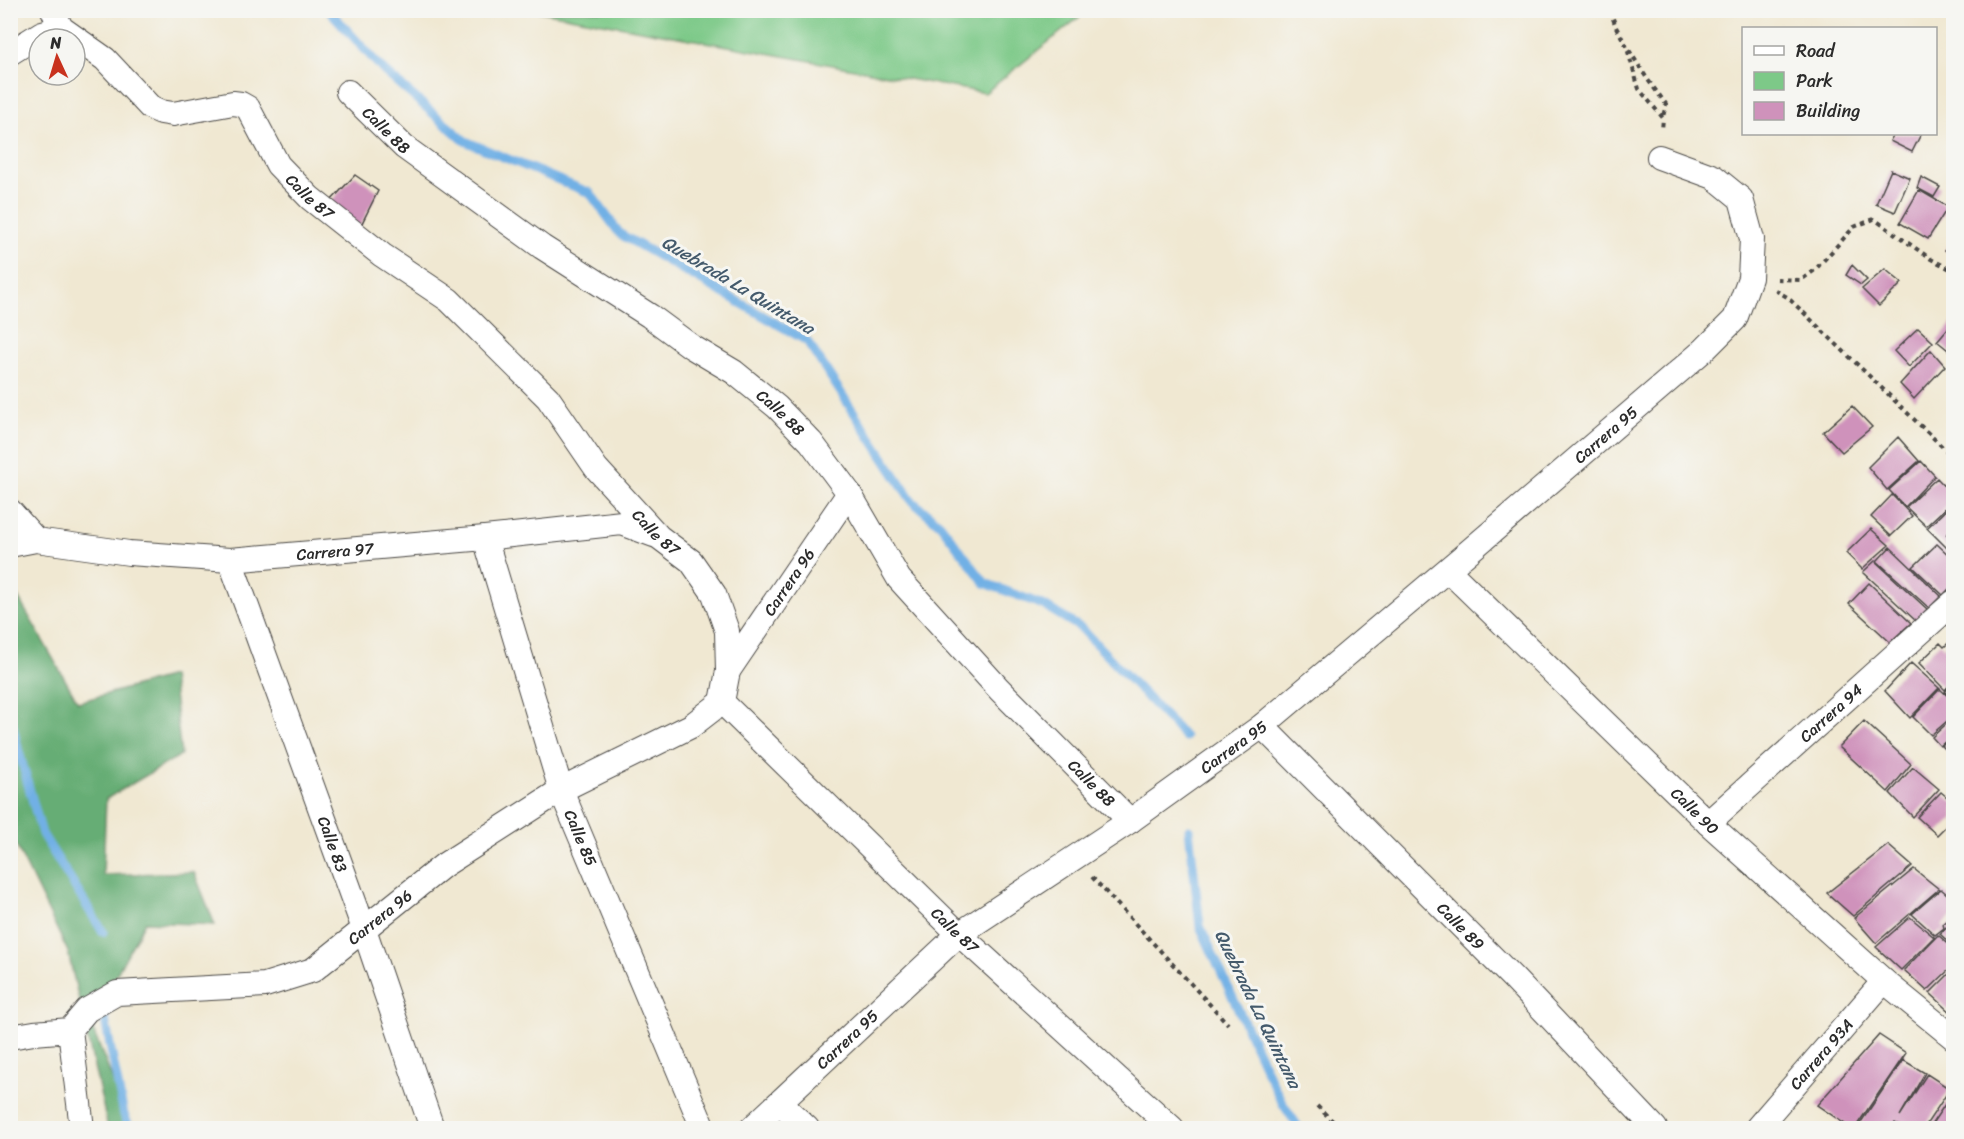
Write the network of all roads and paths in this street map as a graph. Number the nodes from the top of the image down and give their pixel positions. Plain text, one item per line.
1 (1610, 10) edge
2 (57, 19) edge
3 (1626, 45) junction
4 (10, 53) edge
5 (348, 92) dead end
6 (1663, 118) junction
7 (1659, 157) joint
8 (1953, 271) edge
9 (1750, 278) junction
10 (1953, 458) edge
11 (849, 493) junction
12 (10, 511) edge
13 (659, 537) junction
14 (485, 538) junction
15 (36, 540) junction
16 (10, 545) edge
17 (230, 560) junction
18 (1448, 570) junction
19 (1953, 602) edge
20 (728, 671) junction
21 (722, 702) junction
22 (1262, 726) junction
23 (561, 790) junction
24 (1130, 821) junction
25 (1708, 823) junction
26 (1074, 858) junction
27 (364, 929) junction
28 (958, 934) junction
29 (1884, 981) junction
30 (1228, 1024) dead end
31 (70, 1030) junction
32 (10, 1037) edge
33 (1953, 1038) edge
34 (780, 1103) junction
35 (1317, 1106) dead end
36 (82, 1128) edge
37 (432, 1128) edge
38 (703, 1128) edge
39 (752, 1128) edge
40 (807, 1128) edge
41 (1172, 1128) edge
42 (1340, 1128) edge
43 (1655, 1128) edge
44 (1757, 1128) edge

1 - 3 path
2 - 4 street
2 - 13 street, Calle 87
3 - 6 path
3 - 6 path
5 - 11 street, Calle 88
6 - 7 path
7 - 9 street, Carrera 95
8 - 9 path
9 - 10 path
9 - 18 street, Carrera 95
11 - 20 street, Carrera 96
11 - 24 street, Calle 88
12 - 15 street
13 - 14 street, Carrera 97
13 - 20 street, Calle 87
14 - 17 street, Carrera 97
14 - 23 street, Calle 85
15 - 16 street, Carrera 97
15 - 17 street, Carrera 97
17 - 27 street, Calle 83
18 - 22 street, Carrera 95
18 - 25 street, Calle 90
19 - 25 street, Carrera 94
20 - 21 street, Calle 87
21 - 23 street, Carrera 96
21 - 28 street, Calle 87
22 - 24 street, Carrera 95
22 - 43 street, Calle 89
23 - 27 street, Carrera 96
23 - 38 street, Calle 85
24 - 26 street, Carrera 95
25 - 29 street, Calle 90
26 - 28 street, Carrera 95
26 - 30 path
27 - 31 street, Carrera 96
27 - 37 street, Calle 83
28 - 34 street, Carrera 95
28 - 41 street, Calle 87
29 - 33 street, Calle 90
29 - 44 street, Carrera 93A
31 - 32 street
31 - 36 street
34 - 39 street, Carrera 95
34 - 40 street
35 - 42 path

